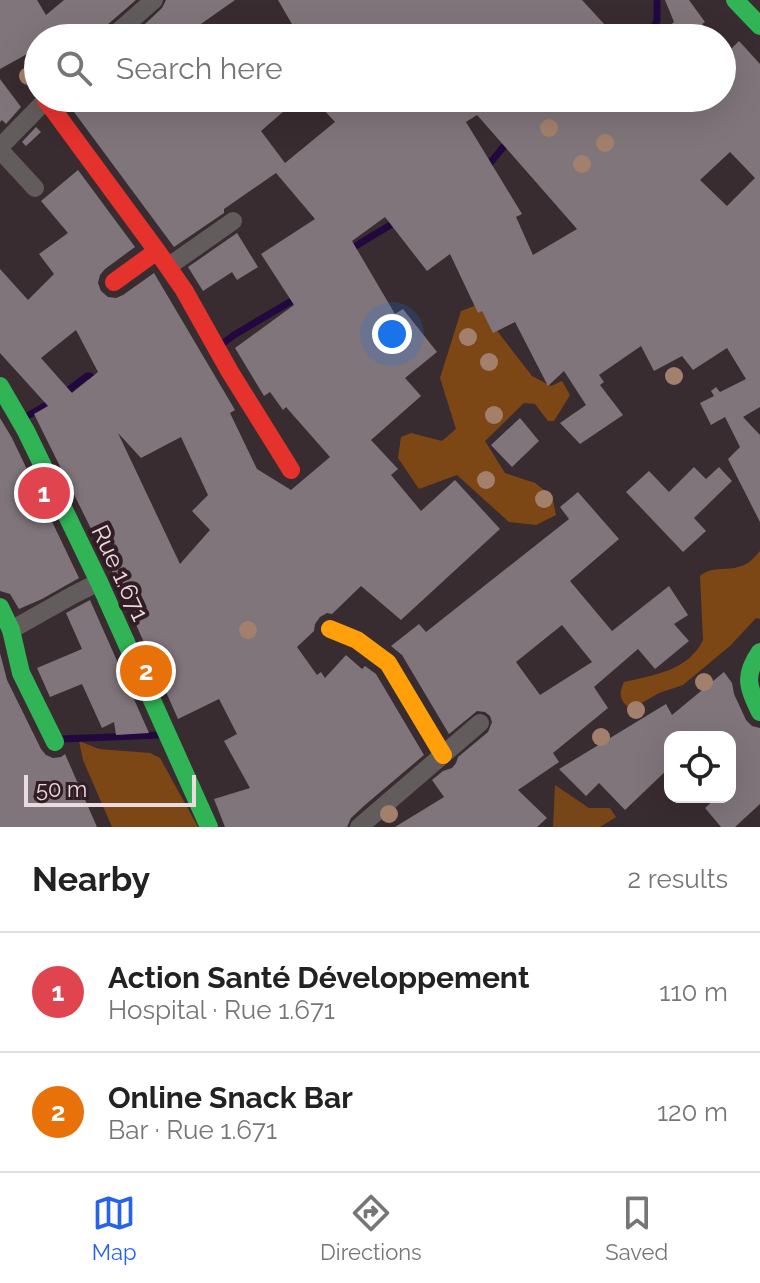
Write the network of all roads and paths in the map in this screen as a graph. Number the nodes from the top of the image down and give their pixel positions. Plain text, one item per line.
1 (154, 0) edge
2 (735, 0) edge
3 (128, 24) edge
4 (760, 26) edge
5 (35, 112) edge
6 (56, 112) edge
7 (0, 149) edge
8 (35, 188) dead end
9 (233, 221) dead end
10 (157, 251) junction
11 (169, 266) junction
12 (114, 282) dead end
13 (0, 386) edge
14 (291, 470) dead end
15 (99, 582) junction
16 (0, 607) edge
17 (330, 629) dead end
18 (11, 630) junction
19 (760, 652) edge
20 (760, 712) edge
21 (480, 723) dead end
22 (55, 742) dead end
23 (443, 755) junction
24 (209, 827) edge
25 (359, 827) edge

1 - 3 street
2 - 4 street
5 - 7 street
6 - 10 street
7 - 8 street
9 - 11 street
10 - 11 street
10 - 12 street
11 - 14 street
13 - 15 street, Rue 1.671
15 - 18 street
15 - 24 street, Rue 1.671
16 - 18 street
17 - 23 street
18 - 22 street
19 - 20 street
21 - 23 street
23 - 25 street

